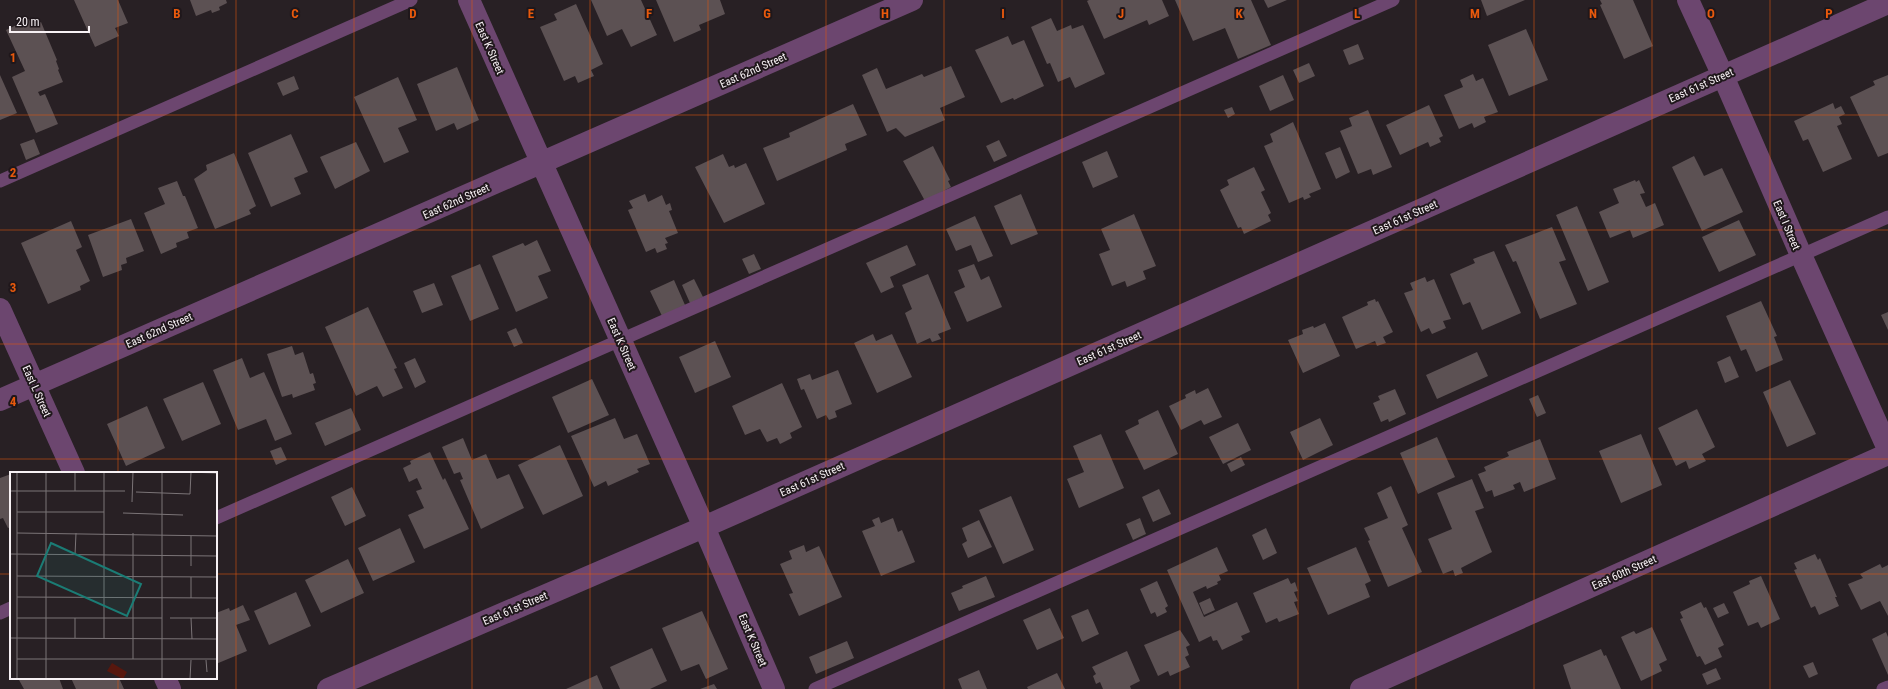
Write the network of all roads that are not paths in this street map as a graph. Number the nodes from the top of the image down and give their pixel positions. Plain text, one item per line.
1 (411, 0) edge
2 (468, 0) edge
3 (912, 0) edge
4 (1393, 0) edge
5 (1688, 0) edge
6 (1888, 4) edge
7 (1723, 76) junction
8 (540, 164) junction
9 (0, 180) edge
10 (1888, 217) edge
11 (1801, 255) junction
12 (0, 308) edge
13 (620, 340) junction
14 (34, 384) junction
15 (0, 400) edge
16 (1888, 449) edge
17 (1888, 454) edge
18 (74, 472) edge
19 (217, 518) edge
20 (704, 527) junction
21 (10, 608) edge
22 (0, 613) edge
23 (165, 679) edge
24 (1393, 683) edge
25 (1888, 687) edge
26 (170, 689) edge
27 (328, 689) edge
28 (774, 689) edge
29 (815, 689) edge
30 (1361, 689) edge
31 (1883, 689) edge

1 - 9 lane
2 - 8 street, East K Street
3 - 8 street, East 62nd Street
4 - 13 lane
5 - 7 street, East I Street
6 - 7 street, East 61st Street
7 - 11 street, East I Street
7 - 20 street, East 61st Street
8 - 13 street, East K Street
8 - 14 street, East 62nd Street
10 - 11 lane
11 - 16 street, East I Street
11 - 29 lane
12 - 14 street, East L Street
13 - 19 lane
13 - 20 street, East K Street
14 - 15 street, East 62nd Street
14 - 18 street, East L Street
17 - 24 street, East 60th Street
20 - 27 street, East 61st Street
20 - 28 street, East K Street
21 - 22 lane
23 - 26 street
24 - 30 street, East 60th Street
25 - 31 lane

